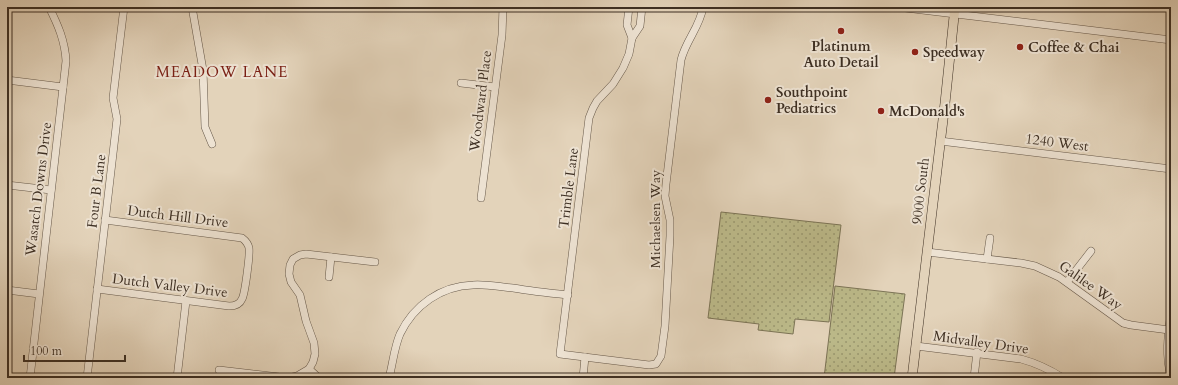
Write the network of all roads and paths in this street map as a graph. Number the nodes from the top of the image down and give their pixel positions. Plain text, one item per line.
1 (48, 7) edge
2 (124, 7) edge
3 (192, 7) edge
4 (503, 7) edge
5 (630, 7) edge
6 (642, 7) edge
7 (703, 7) edge
8 (897, 7) edge
9 (955, 11) edge
10 (632, 38) junction
11 (1171, 40) edge
12 (7, 80) edge
13 (461, 83) dead end
14 (63, 87) junction
15 (495, 87) junction
16 (940, 141) junction
17 (212, 144) dead end
18 (1171, 169) edge
19 (7, 185) edge
20 (51, 190) junction
21 (481, 198) dead end
22 (105, 220) junction
23 (990, 238) dead end
24 (1091, 251) dead end
25 (927, 252) junction
26 (331, 257) junction
27 (987, 259) junction
28 (375, 262) dead end
29 (329, 276) dead end
30 (1067, 282) junction
31 (97, 289) junction
32 (7, 290) edge
33 (39, 294) junction
34 (568, 295) junction
35 (186, 301) junction
36 (239, 303) joint
37 (1171, 312) edge
38 (1169, 330) junction
39 (916, 346) junction
40 (977, 352) junction
41 (560, 354) joint
42 (586, 357) junction
43 (309, 369) junction
44 (219, 370) dead end
45 (1171, 377) edge
46 (30, 378) edge
47 (87, 378) edge
48 (177, 378) edge
49 (319, 378) edge
50 (388, 378) edge
51 (583, 378) edge
52 (912, 378) edge
53 (974, 378) edge
54 (1062, 378) edge

1 - 14 street, Wasatch Downs Drive
2 - 22 street, Four B Lane
3 - 17 street
4 - 15 street, Woodward Place
5 - 10 street, Trimble Lane
6 - 10 street, Trimble Lane
7 - 42 street, Michaelsen Way
8 - 9 street
9 - 11 street
9 - 16 main road, 9000 South
10 - 34 street, Trimble Lane
12 - 14 street
13 - 15 street
14 - 20 street, Wasatch Downs Drive
15 - 21 street, Woodward Place
16 - 18 street, 1240 West
16 - 25 main road, 9000 South
19 - 20 street
20 - 33 street, Wasatch Downs Drive
22 - 31 street, Four B Lane
22 - 36 street, Dutch Hill Drive
23 - 27 street
24 - 30 street
25 - 27 street, Galilee Way
25 - 39 main road, 9000 South
26 - 28 street
26 - 29 street
26 - 43 street
27 - 30 street, Galilee Way
30 - 38 street, Galilee Way
31 - 35 street, Dutch Valley Drive
31 - 47 street, Four B Lane
32 - 33 street
33 - 46 street, Wasatch Downs Drive
34 - 41 street, Trimble Lane
34 - 50 street
35 - 36 street, Dutch Valley Drive
35 - 48 street
37 - 38 street
38 - 45 street
39 - 40 street, Midvalley Drive
39 - 52 main road, 9000 South
40 - 53 street
40 - 54 street, Midvalley Drive
41 - 42 street, Michaelsen Way
42 - 51 street
43 - 44 street
43 - 49 street

